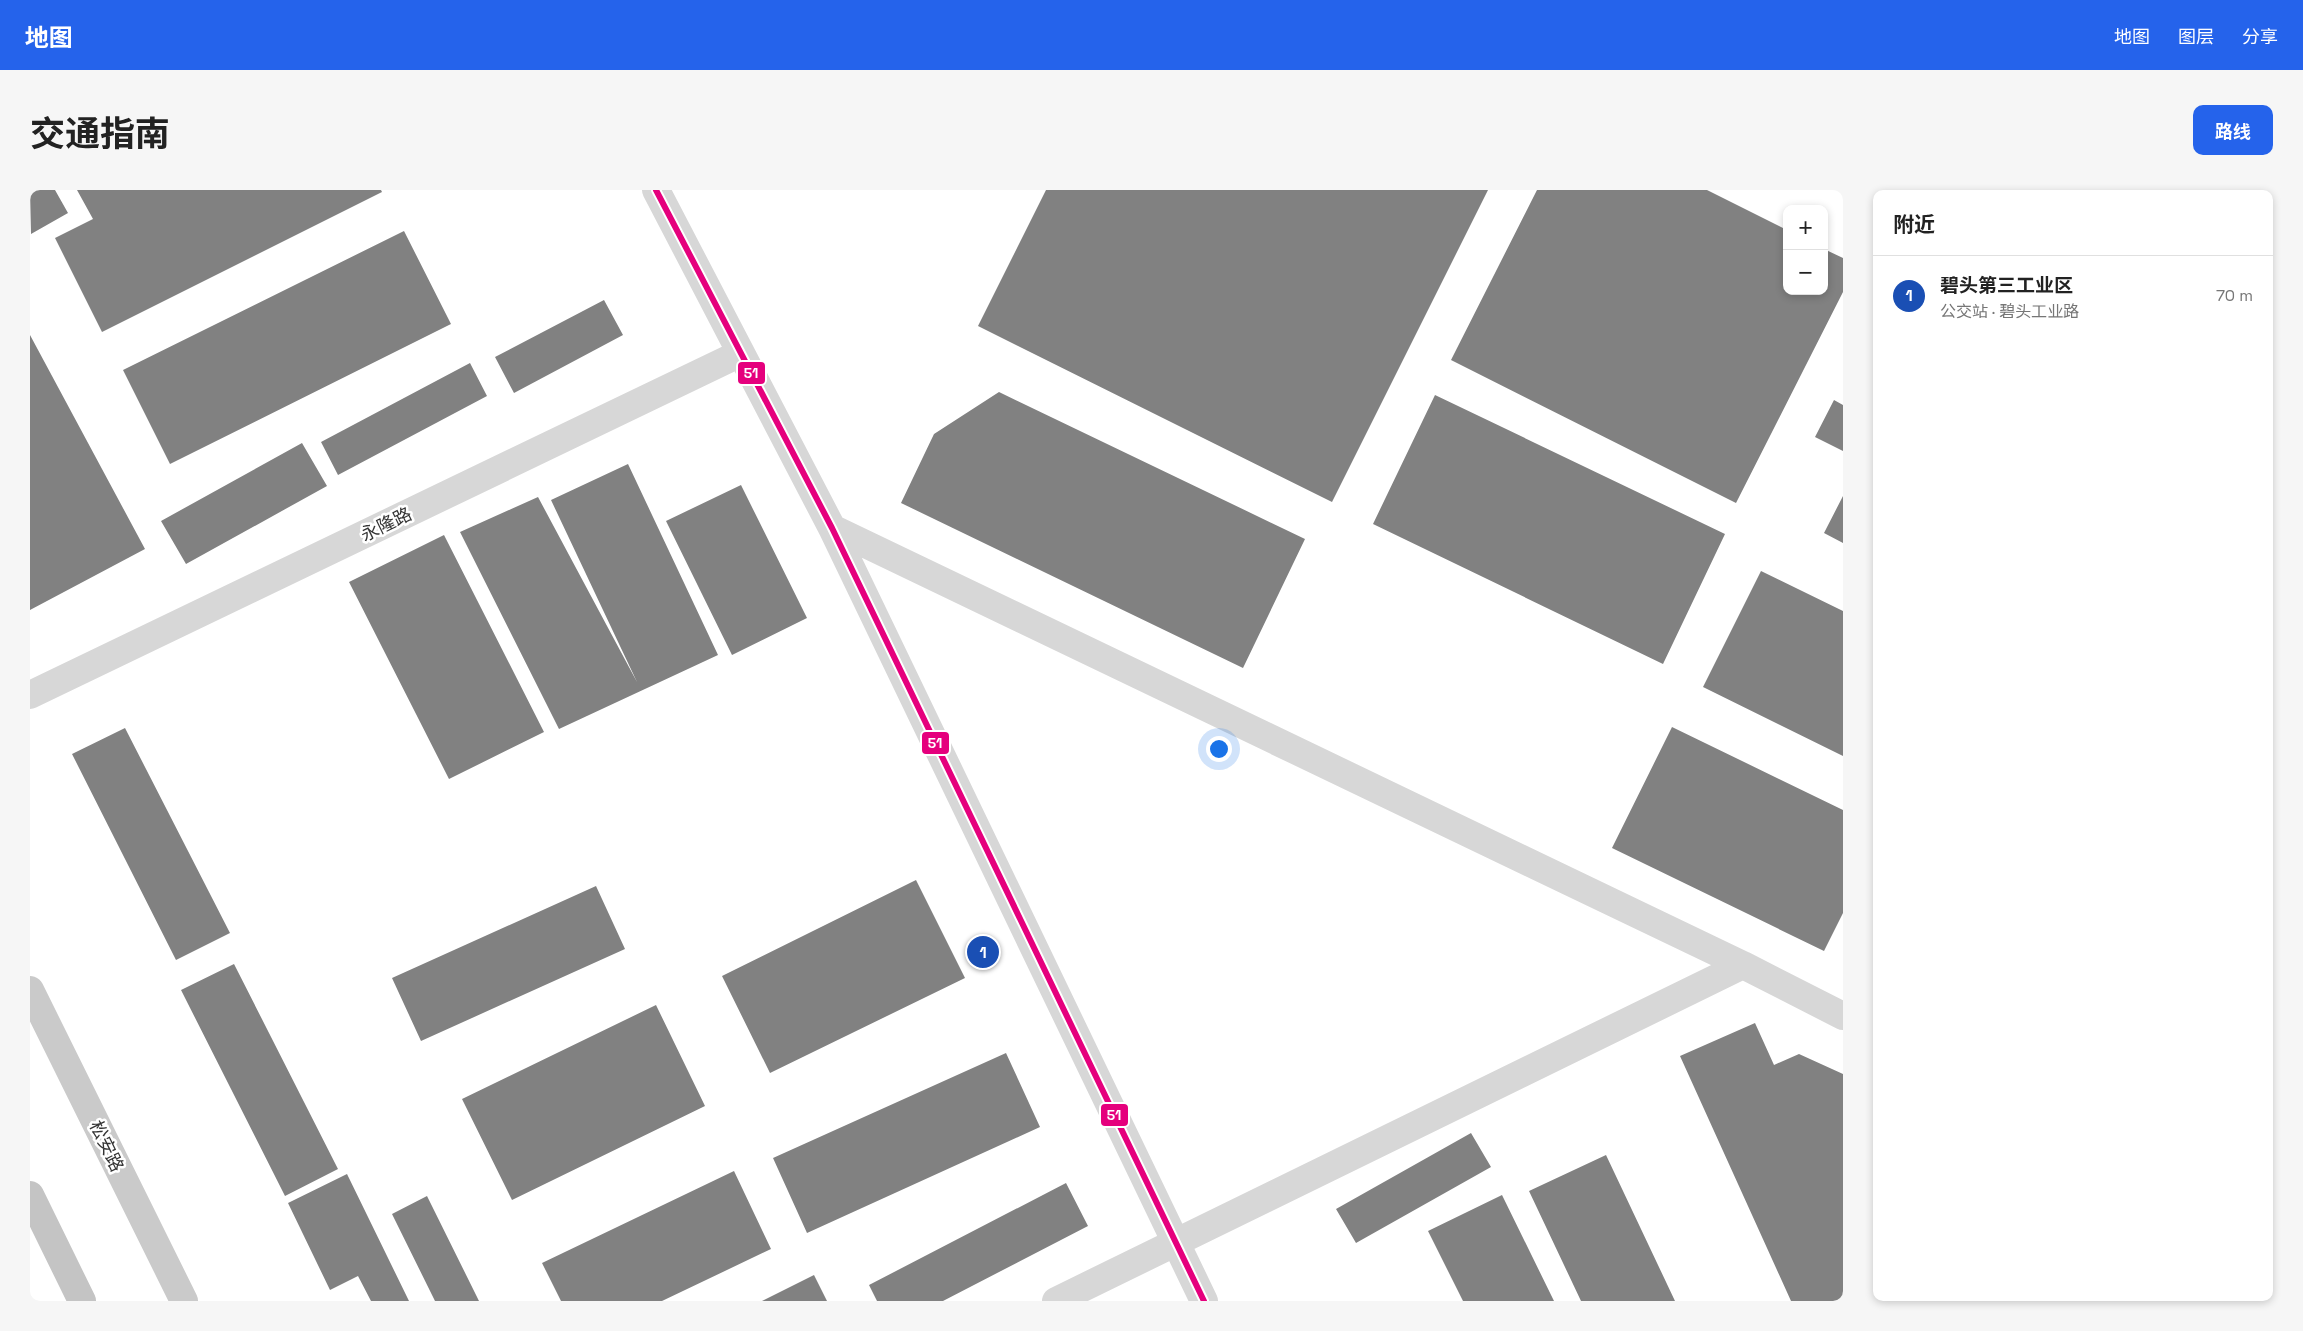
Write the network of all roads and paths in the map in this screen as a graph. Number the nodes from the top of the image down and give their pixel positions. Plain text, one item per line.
1 (656, 190) edge
2 (741, 353) junction
3 (832, 528) junction
4 (30, 695) edge
5 (1743, 965) junction
6 (30, 990) edge
7 (1843, 1016) edge
8 (30, 1195) edge
9 (1176, 1242) junction
10 (82, 1301) edge
11 (184, 1301) edge
12 (1056, 1301) edge
13 (1204, 1301) edge

1 - 2 street
2 - 3 street
2 - 4 street, 永隆路
3 - 5 street
3 - 9 street
5 - 7 street
5 - 9 street
6 - 11 main road, 松安路
8 - 10 highway
9 - 12 street
9 - 13 street

